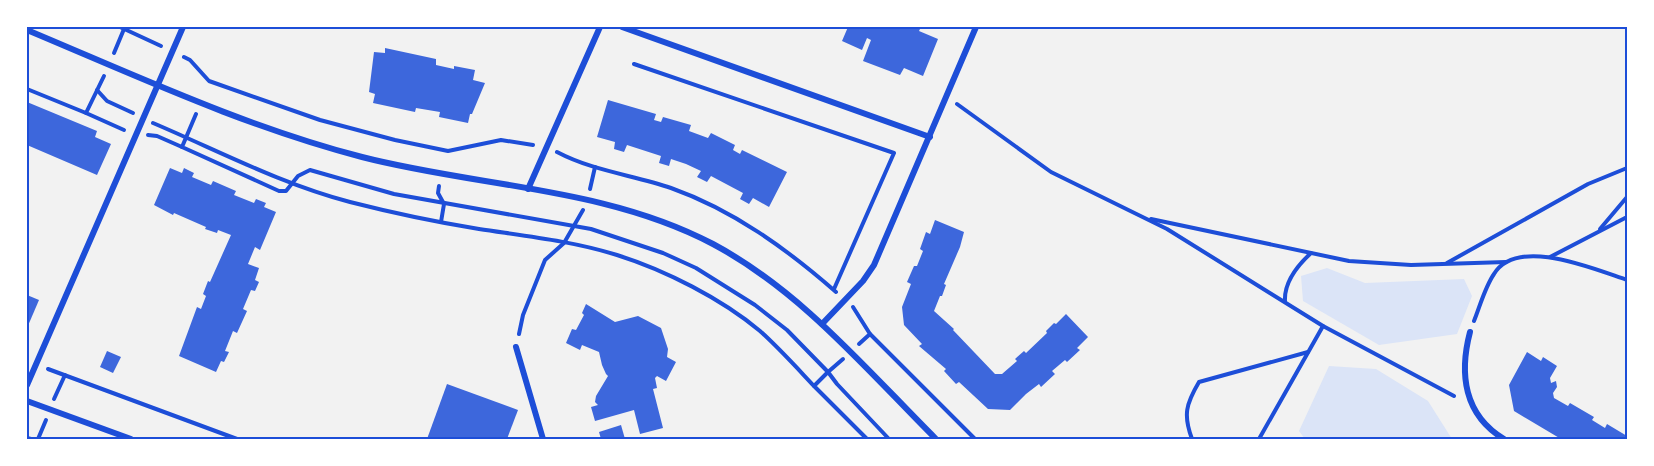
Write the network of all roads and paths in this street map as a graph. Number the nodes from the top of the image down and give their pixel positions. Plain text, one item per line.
1 (183, 27) edge
2 (600, 27) edge
3 (622, 27) edge
4 (976, 27) edge
5 (27, 30) edge
6 (634, 64) dead end
7 (209, 81) dead end
8 (157, 85) junction
9 (27, 89) edge
10 (97, 90) dead end
11 (947, 97) junction
12 (201, 104) junction
13 (86, 113) dead end
14 (143, 118) junction
15 (186, 137) junction
16 (930, 137) junction
17 (1627, 168) edge
18 (293, 185) junction
19 (528, 189) junction
20 (1627, 197) edge
21 (1627, 217) edge
22 (1143, 218) junction
23 (1598, 232) junction
24 (564, 243) junction
25 (1311, 253) junction
26 (1550, 257) junction
27 (1506, 262) junction
28 (1445, 264) junction
29 (1627, 280) edge
30 (834, 290) dead end
31 (1285, 302) junction
32 (822, 324) junction
33 (1323, 326) junction
34 (1470, 332) joint
35 (870, 334) dead end
36 (516, 347) joint
37 (1308, 352) junction
38 (36, 364) junction
39 (27, 385) edge
40 (814, 386) junction
41 (27, 400) edge
42 (1473, 405) junction
43 (27, 438) edge
44 (31, 439) edge
45 (130, 439) edge
46 (237, 439) edge
47 (543, 439) edge
48 (867, 439) edge
49 (936, 439) edge
50 (975, 439) edge
51 (1192, 439) edge
52 (1259, 439) edge
53 (1504, 439) edge

1 - 8 street
2 - 19 street
3 - 16 street
4 - 11 street
5 - 8 street
6 - 30 path
7 - 12 path
8 - 12 street
8 - 14 street
9 - 13 path
10 - 14 path
11 - 16 street
11 - 22 path
12 - 15 path
12 - 19 street
14 - 15 path
14 - 38 street
15 - 18 path
15 - 18 path
16 - 32 street
17 - 28 path
18 - 24 path
18 - 40 path
19 - 32 street
20 - 23 path
21 - 23 path
22 - 25 path
22 - 31 path
23 - 26 path
24 - 36 path
24 - 40 path
25 - 28 path
25 - 31 path
26 - 27 path
26 - 29 path
27 - 28 path
27 - 34 path
31 - 33 path
32 - 49 street
33 - 37 path
33 - 42 path
34 - 42 street
35 - 50 path
36 - 47 street
37 - 51 path
37 - 52 path
38 - 39 street
38 - 46 path
40 - 48 path
41 - 45 street
42 - 53 street
43 - 44 path

